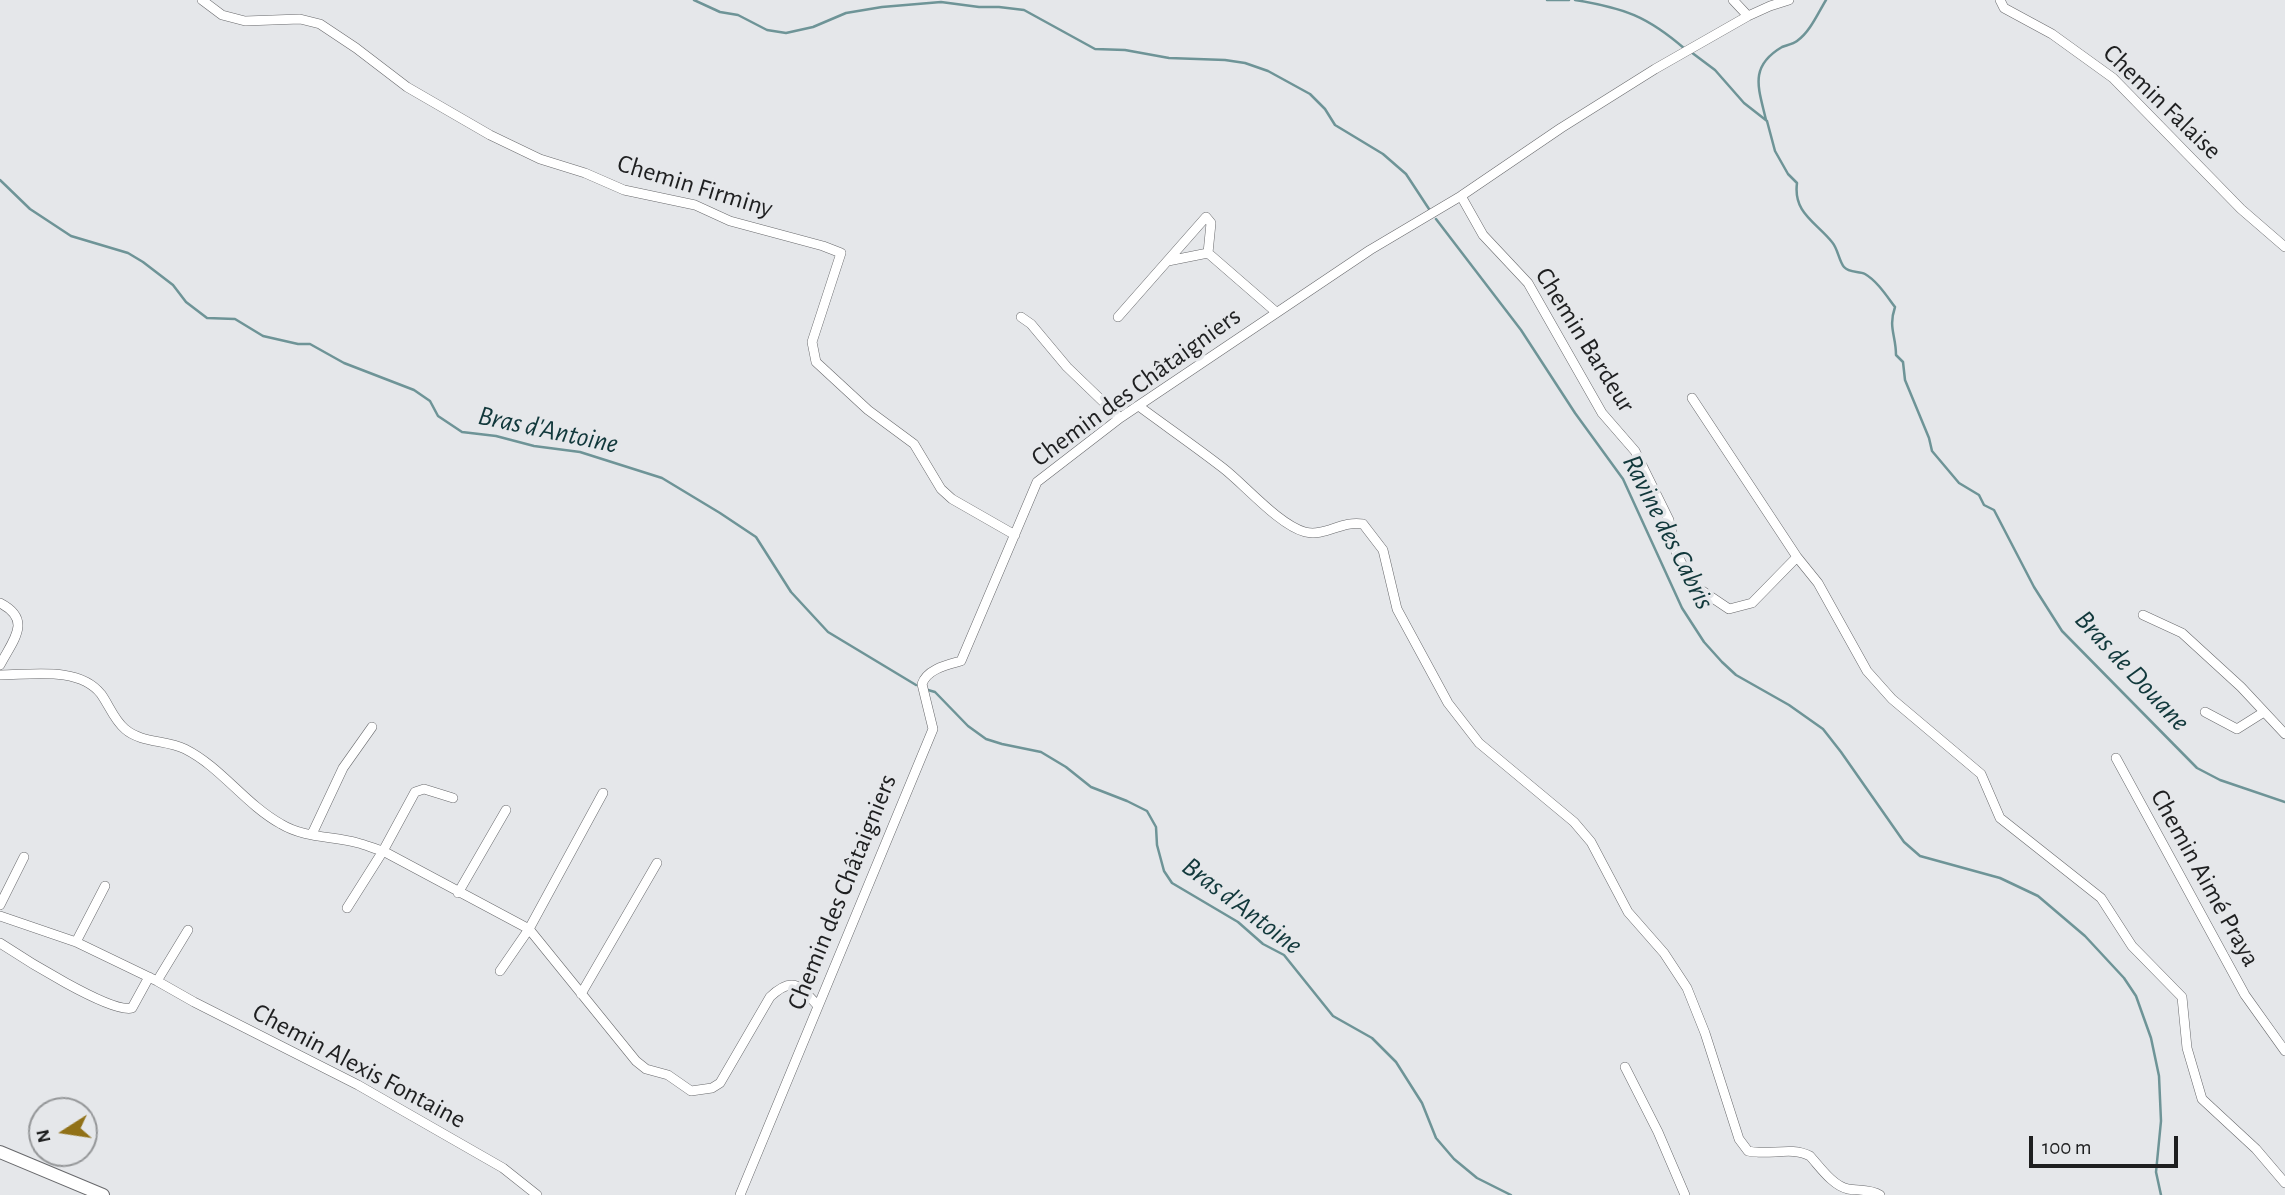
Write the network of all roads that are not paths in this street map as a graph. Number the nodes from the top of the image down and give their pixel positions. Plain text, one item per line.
1 (202, 0) edge
2 (1733, 0) edge
3 (1789, 0) edge
4 (2000, 0) edge
5 (1748, 16) junction
6 (1461, 196) junction
7 (2285, 247) edge
8 (1208, 253) junction
9 (1166, 261) junction
10 (1276, 312) junction
11 (1021, 317) dead end
12 (1118, 317) dead end
13 (1692, 398) dead end
14 (1140, 407) junction
15 (1120, 418) junction
16 (1015, 535) junction
17 (1797, 557) junction
18 (0, 603) edge
19 (2143, 615) dead end
20 (0, 665) edge
21 (0, 675) edge
22 (2205, 712) dead end
23 (2264, 712) junction
24 (372, 727) dead end
25 (2285, 734) edge
26 (2116, 758) dead end
27 (603, 793) dead end
28 (453, 798) dead end
29 (506, 810) dead end
30 (312, 835) junction
31 (383, 852) junction
32 (24, 857) dead end
33 (657, 863) dead end
34 (105, 886) dead end
35 (458, 893) junction
36 (0, 905) edge
37 (346, 908) dead end
38 (1, 920) edge
39 (528, 929) junction
40 (188, 930) dead end
41 (76, 942) junction
42 (0, 943) edge
43 (499, 971) dead end
44 (153, 979) junction
45 (581, 994) junction
46 (818, 1006) junction
47 (2285, 1051) edge
48 (1625, 1066) dead end
49 (0, 1152) edge
50 (2285, 1183) edge
51 (103, 1195) edge
52 (537, 1195) edge
53 (740, 1195) edge
54 (1685, 1195) edge
55 (1880, 1195) edge

1 - 16 street, Chemin Firminy
2 - 5 street
3 - 5 street, Chemin des Châtaigniers
4 - 7 street, Chemin Falaise
5 - 6 street, Chemin des Châtaigniers
6 - 10 street, Chemin des Châtaigniers
6 - 17 street, Chemin Bardeur
8 - 9 street
8 - 9 street
8 - 10 street
9 - 12 street
10 - 14 street, Chemin des Châtaigniers
11 - 15 street
13 - 17 street
14 - 15 street, Chemin des Châtaigniers
14 - 55 street
15 - 16 street, Chemin des Châtaigniers
16 - 46 street, Chemin des Châtaigniers
17 - 50 street
18 - 20 street
19 - 23 street
21 - 30 street
22 - 23 street
23 - 25 street
24 - 30 street
26 - 47 street, Chemin Aimé Praya
27 - 39 street
28 - 31 street
29 - 35 street
30 - 31 street
31 - 35 street
31 - 37 street
32 - 36 street
33 - 45 street
34 - 41 street
35 - 39 street
38 - 41 street, Chemin Alexis Fontaine
39 - 43 street
39 - 45 street
40 - 44 street
41 - 44 street, Chemin Alexis Fontaine
42 - 44 street
44 - 52 street, Chemin Alexis Fontaine
45 - 46 street
46 - 53 street, Chemin des Châtaigniers
48 - 54 street
49 - 51 main road

